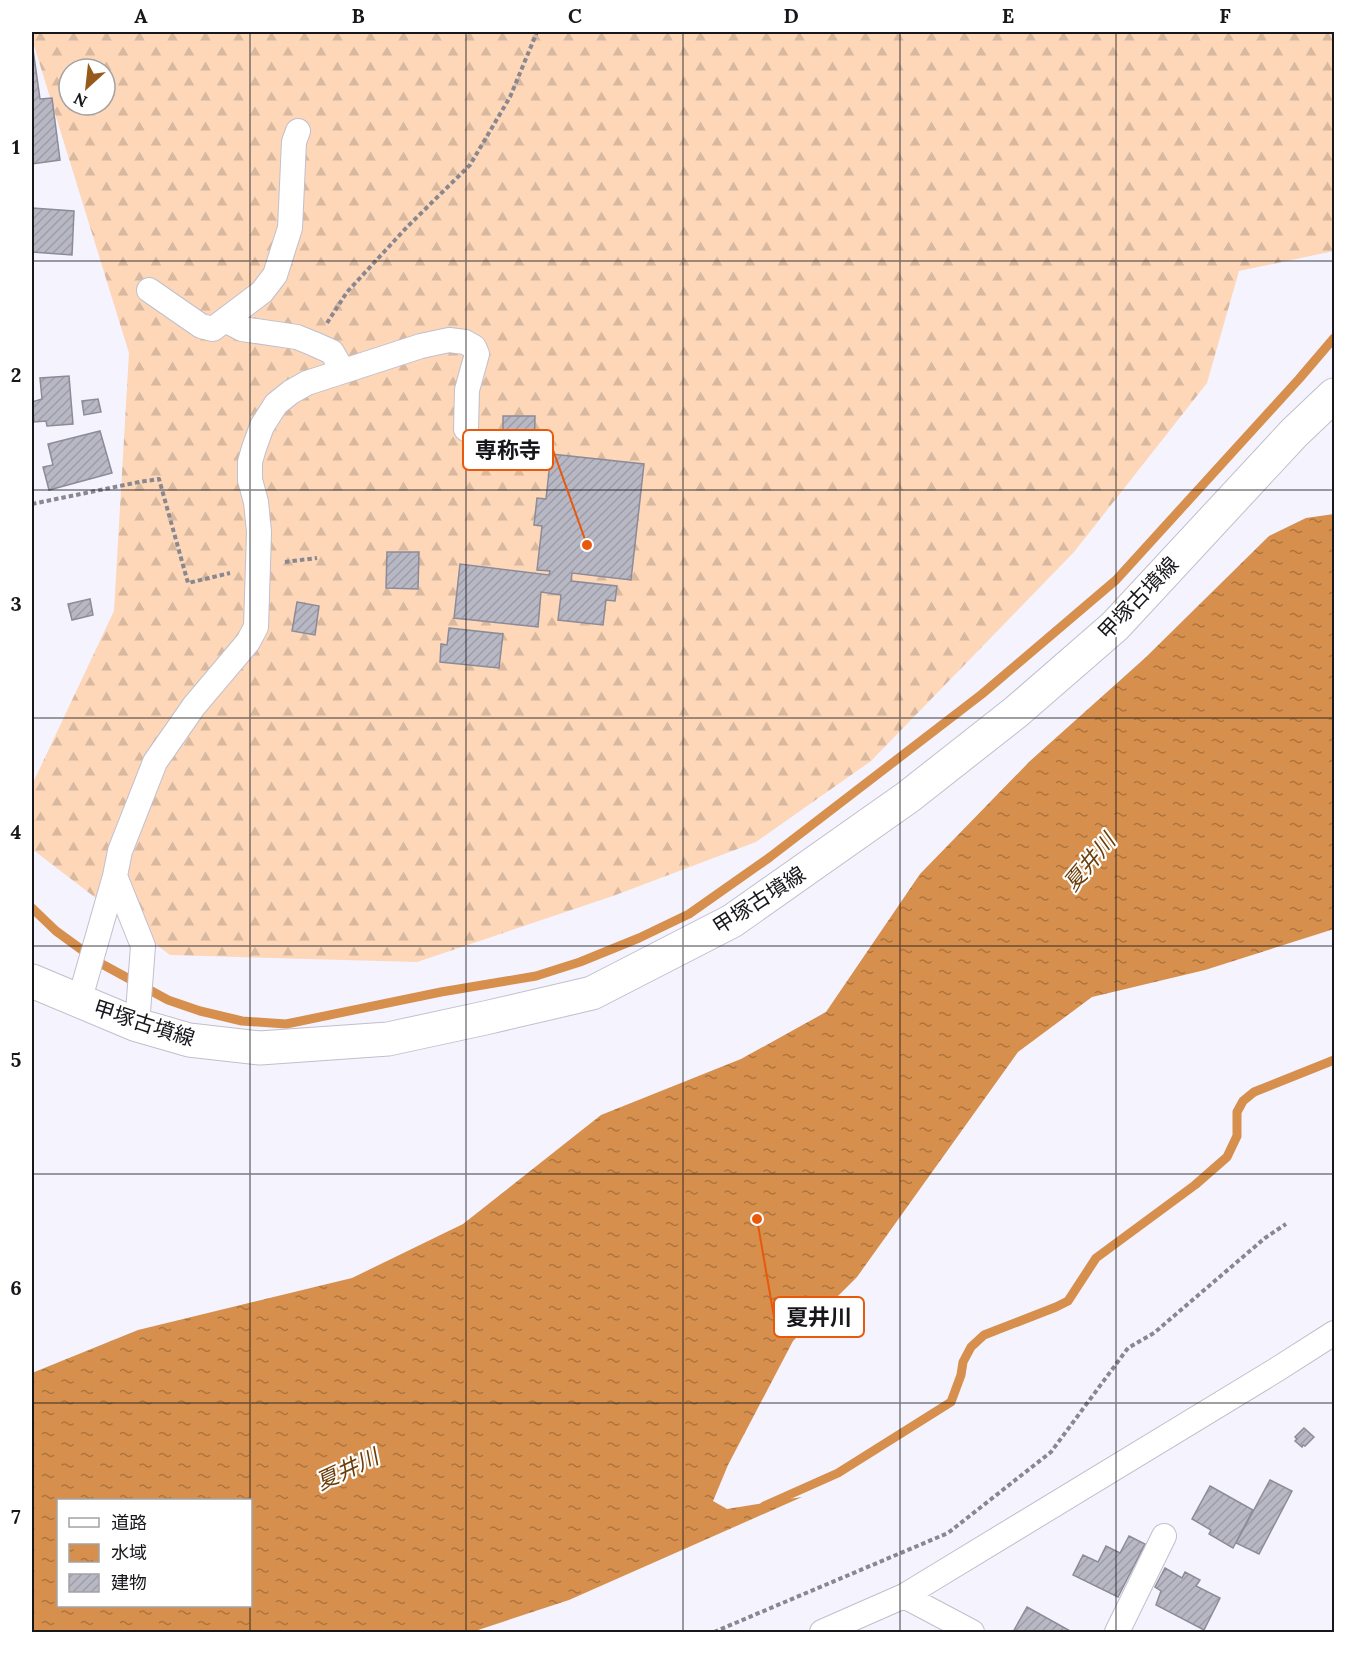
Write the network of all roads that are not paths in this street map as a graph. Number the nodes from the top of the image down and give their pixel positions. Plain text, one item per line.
1 (298, 131) dead end
2 (149, 290) dead end
3 (225, 320) junction
4 (342, 371) junction
5 (1335, 395) edge
6 (466, 429) dead end
7 (115, 876) junction
8 (32, 981) edge
9 (83, 991) junction
10 (138, 1012) junction
11 (1335, 1333) edge
12 (1164, 1536) dead end
13 (904, 1596) junction
14 (822, 1632) edge
15 (972, 1632) edge
16 (1117, 1632) edge

1 - 3 street
2 - 3 street
3 - 4 street
4 - 6 street
4 - 7 street
5 - 10 main road, 甲塚古墳線
7 - 9 street
7 - 10 street
8 - 9 main road, 甲塚古墳線
9 - 10 main road, 甲塚古墳線
11 - 13 street
12 - 16 street
13 - 14 street
13 - 15 street

